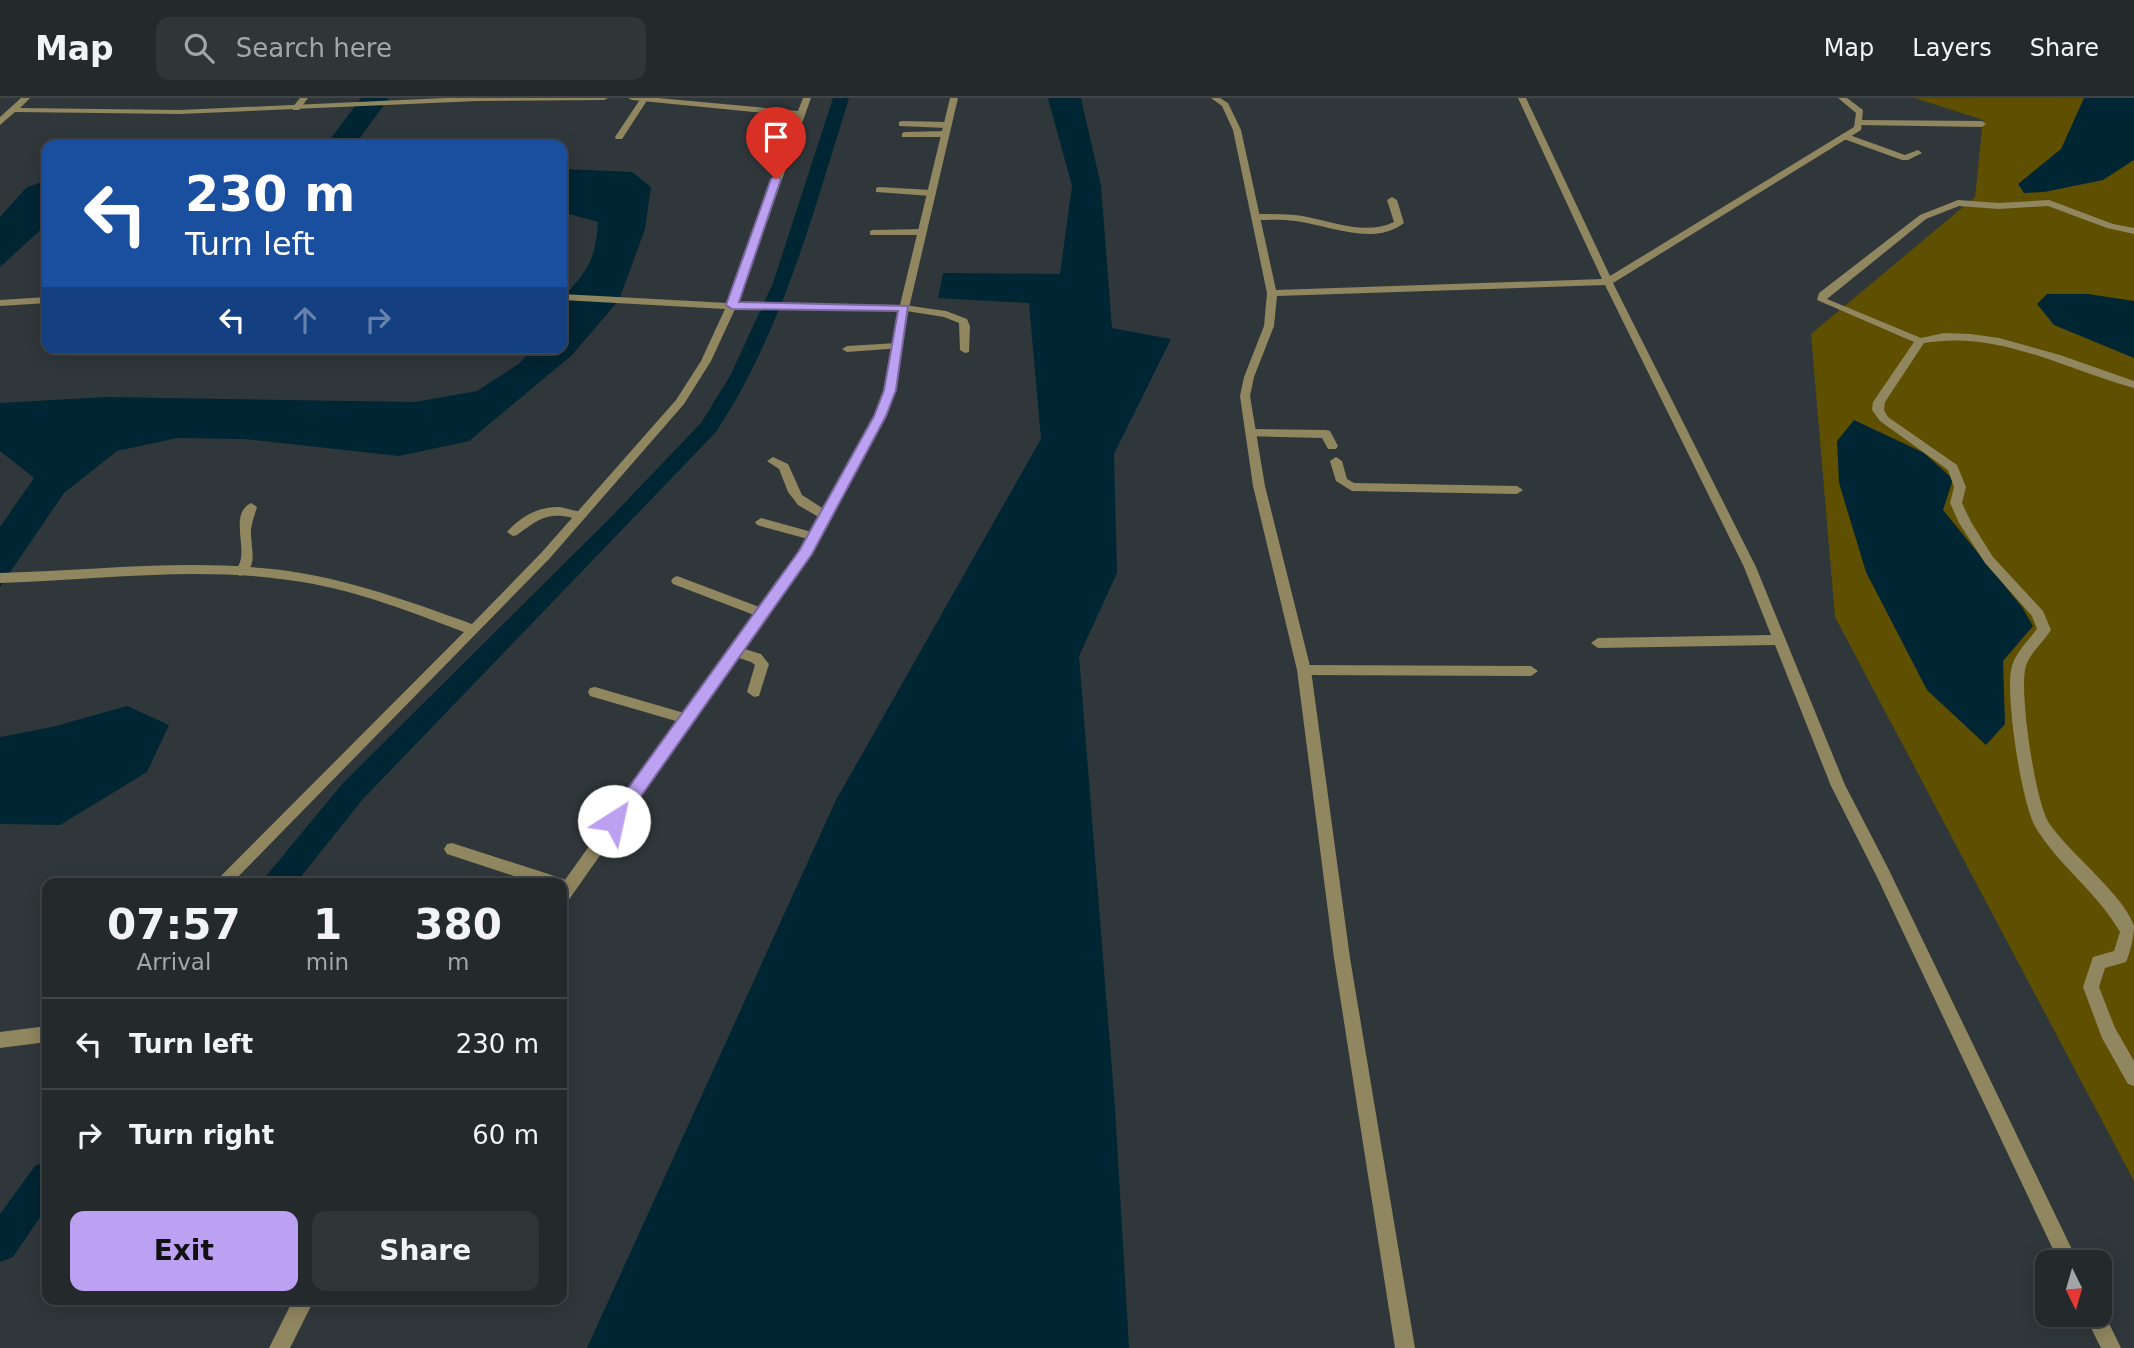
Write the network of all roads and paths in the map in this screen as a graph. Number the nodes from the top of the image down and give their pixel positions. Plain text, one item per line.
1 (15, 98) edge
2 (26, 98) edge
3 (304, 98) edge
4 (503, 98) edge
5 (604, 98) edge
6 (632, 98) edge
7 (807, 98) edge
8 (954, 98) edge
9 (1215, 98) edge
10 (1522, 98) edge
11 (1842, 98) edge
12 (644, 99) edge
13 (296, 108) junction
14 (13, 110) junction
15 (0, 112) edge
16 (800, 114) junction
17 (0, 122) edge
18 (902, 124) dead end
19 (1859, 124) junction
20 (1982, 124) dead end
21 (946, 130) junction
22 (905, 135) dead end
23 (1844, 136) junction
24 (619, 137) dead end
25 (1918, 153) dead end
26 (878, 190) dead end
27 (931, 193) junction
28 (1392, 200) dead end
29 (1256, 217) junction
30 (922, 232) junction
31 (2134, 232) edge
32 (873, 233) dead end
33 (1608, 282) junction
34 (1272, 293) junction
35 (567, 297) edge
36 (42, 300) edge
37 (0, 303) edge
38 (732, 305) junction
39 (904, 308) junction
40 (1920, 341) junction
41 (897, 346) junction
42 (847, 349) dead end
43 (965, 350) dead end
44 (2134, 385) edge
45 (1250, 433) junction
46 (1332, 446) dead end
47 (773, 461) dead end
48 (1336, 461) dead end
49 (1517, 490) dead end
50 (251, 507) dead end
51 (581, 516) junction
52 (826, 516) junction
53 (761, 522) dead end
54 (513, 532) dead end
55 (814, 537) junction
56 (240, 572) junction
57 (3, 578) edge
58 (677, 581) dead end
59 (762, 613) junction
60 (474, 630) junction
61 (1780, 640) junction
62 (1598, 643) dead end
63 (735, 651) junction
64 (1304, 670) junction
65 (1531, 671) dead end
66 (595, 692) dead end
67 (754, 692) dead end
68 (686, 719) junction
69 (452, 849) dead end
70 (227, 878) edge
71 (535, 878) edge
72 (567, 883) edge
73 (42, 1035) edge
74 (0, 1040) edge
75 (2134, 1078) edge
76 (2063, 1250) edge
77 (301, 1305) edge
78 (2100, 1327) edge
79 (279, 1348) edge
80 (1405, 1348) edge
81 (2110, 1348) edge

1 - 15 street
2 - 14 street
3 - 13 street
4 - 5 street
4 - 13 street
6 - 12 street
7 - 16 street
8 - 21 street
9 - 29 street
10 - 33 street
11 - 19 street
12 - 16 street
12 - 24 street
13 - 14 street
14 - 17 street
16 - 38 street
18 - 21 street
19 - 20 street
19 - 23 street
21 - 22 street
21 - 27 street
23 - 25 street
23 - 33 street
26 - 27 street
27 - 30 street
28 - 29 street
29 - 34 street
30 - 32 street
30 - 39 street
31 - 40 street
33 - 34 street
33 - 61 street
34 - 45 street
35 - 38 street
36 - 37 street
38 - 39 street
38 - 51 street
39 - 41 street
39 - 43 street
40 - 44 street
40 - 75 street
41 - 42 street
41 - 52 street
45 - 46 street
45 - 64 street
47 - 52 street
48 - 49 street
50 - 56 street
51 - 54 street
51 - 60 street
52 - 55 street
53 - 55 street
55 - 59 street
56 - 57 street
56 - 60 street
58 - 59 street
59 - 63 street
60 - 70 street
61 - 62 street
61 - 76 street
63 - 67 street
63 - 68 street
64 - 65 street
64 - 80 street
66 - 68 street
68 - 72 street
69 - 71 street
73 - 74 street
77 - 79 street
78 - 81 street

